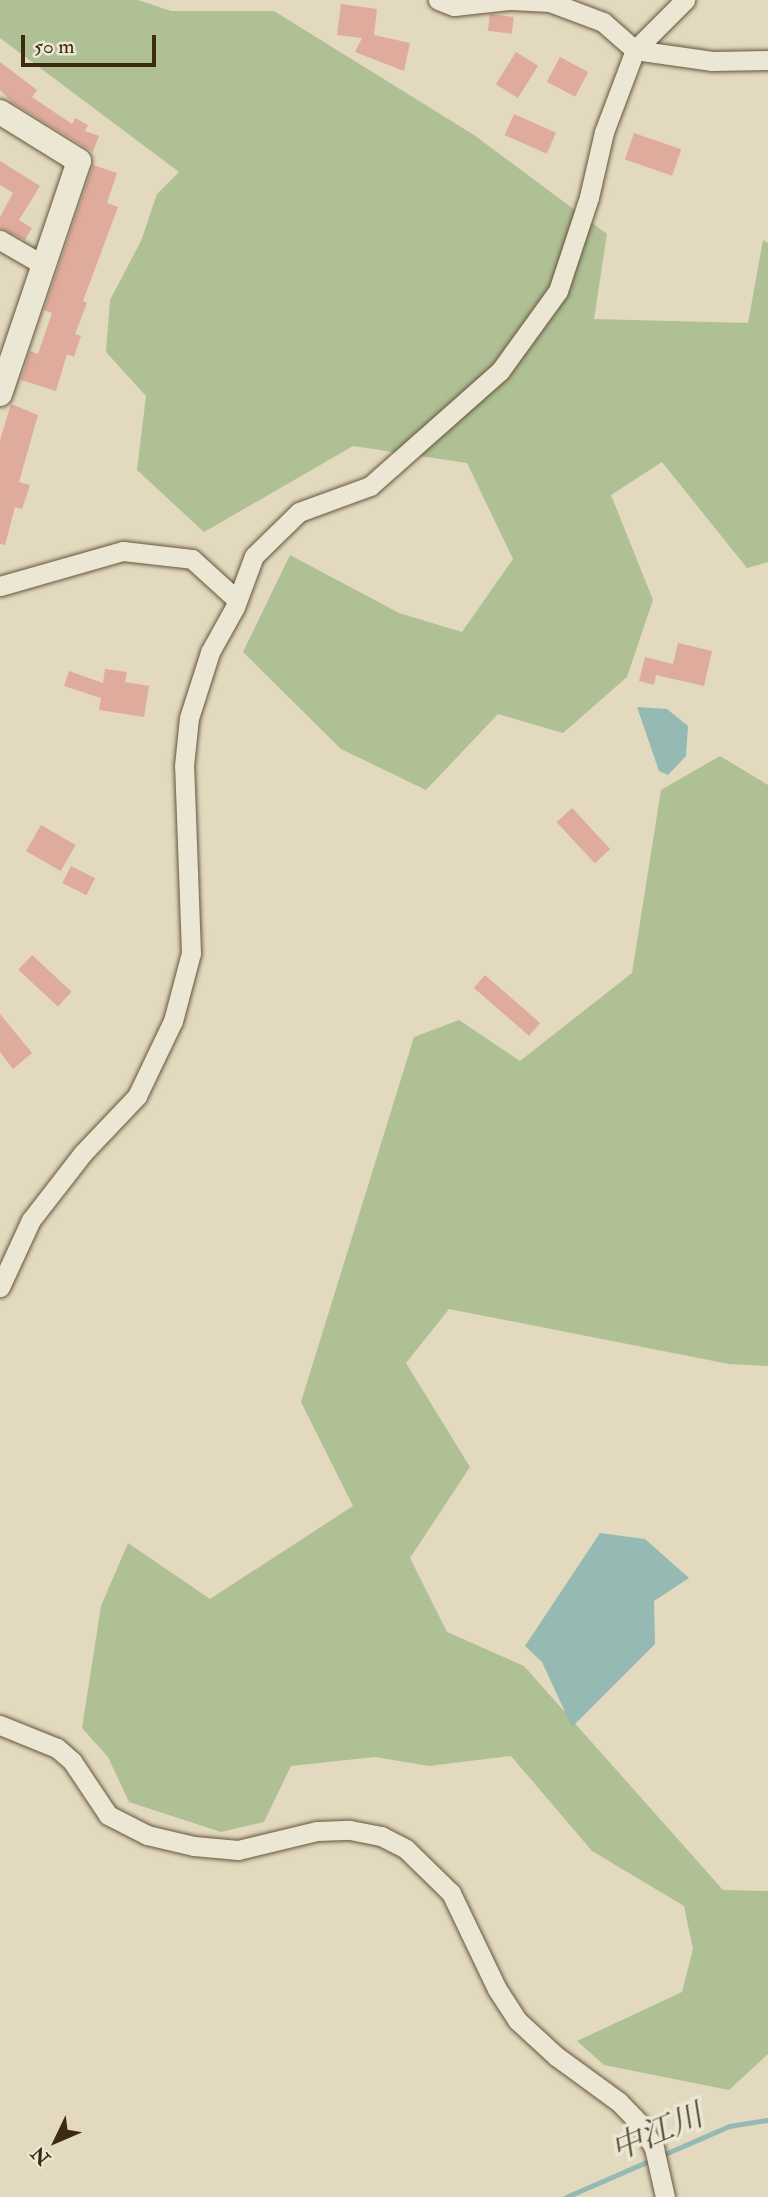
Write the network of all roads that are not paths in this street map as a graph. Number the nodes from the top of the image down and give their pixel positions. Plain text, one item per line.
1 (438, 0) edge
2 (510, 0) edge
3 (685, 0) edge
4 (635, 50) junction
5 (768, 60) edge
6 (0, 112) edge
7 (0, 240) edge
8 (45, 266) junction
9 (0, 394) edge
10 (0, 586) edge
11 (237, 600) junction
12 (0, 1287) edge
13 (0, 1725) edge
14 (665, 2197) edge

1 - 2 street
2 - 4 street
3 - 4 street
4 - 5 street
4 - 11 street
6 - 8 street
7 - 8 street
8 - 9 street
10 - 11 street
11 - 12 street
13 - 14 street

